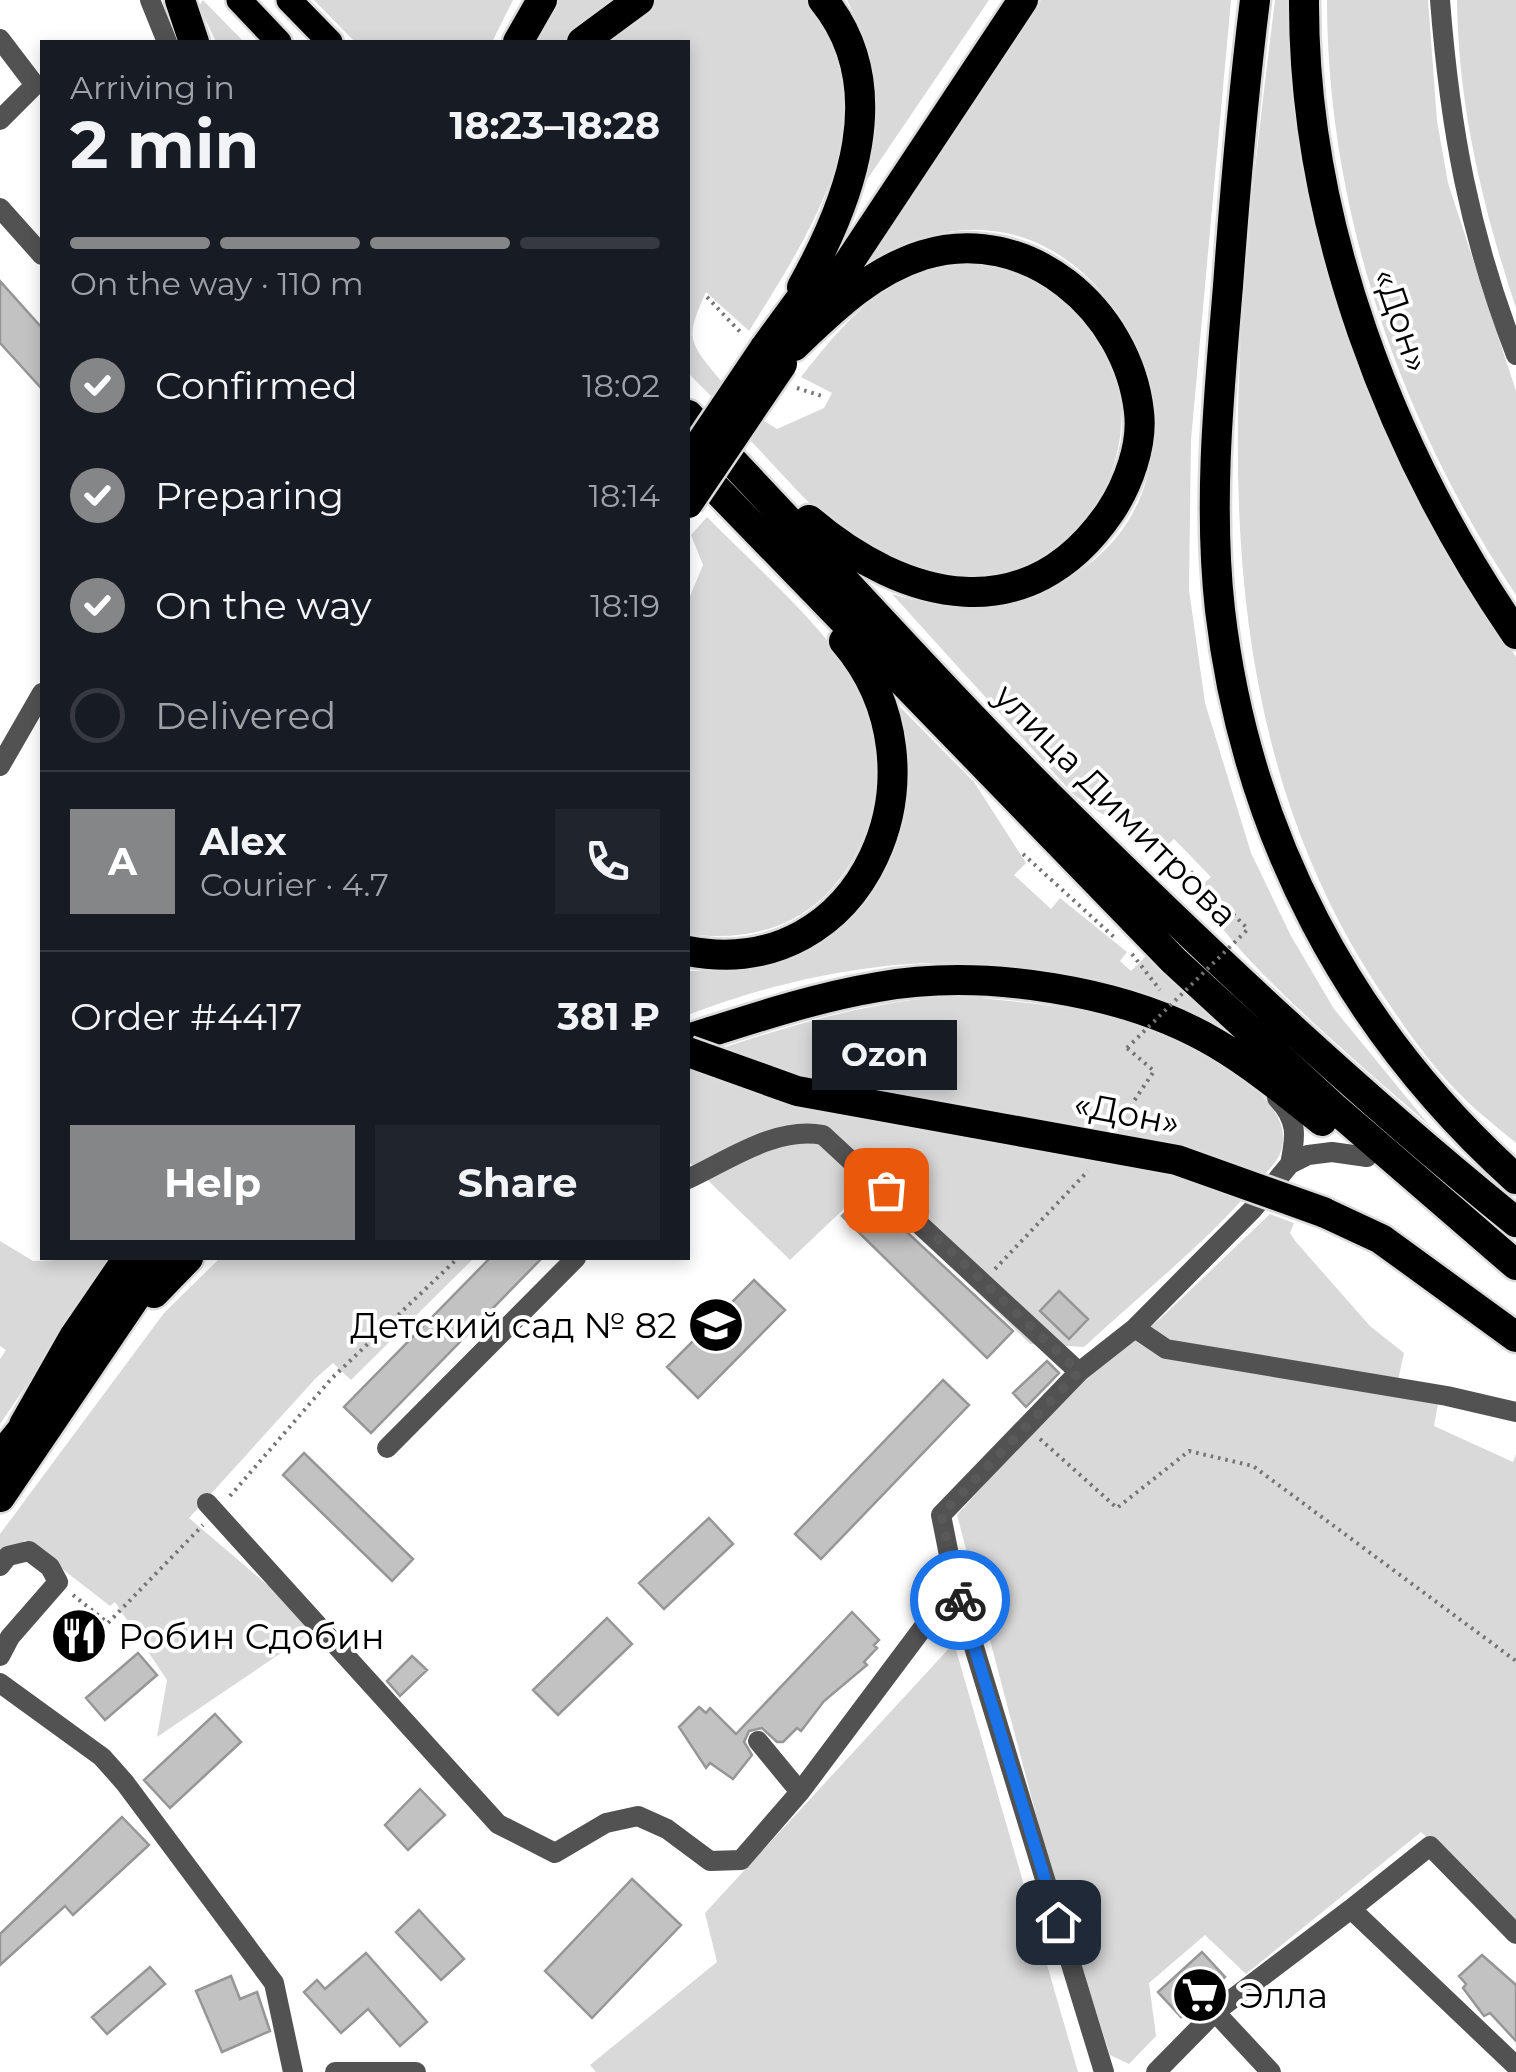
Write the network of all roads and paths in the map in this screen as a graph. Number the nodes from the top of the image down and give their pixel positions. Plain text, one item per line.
1 (150, 0) edge
2 (180, 0) edge
3 (238, 0) edge
4 (289, 0) edge
5 (542, 0) edge
6 (639, 0) edge
7 (823, 0) edge
8 (1006, 0) edge
9 (1023, 0) edge
10 (1256, 0) edge
11 (1304, 0) edge
12 (1440, 0) edge
13 (0, 39) edge
14 (165, 40) edge
15 (193, 40) edge
16 (277, 40) edge
17 (328, 40) edge
18 (519, 40) edge
19 (585, 40) edge
20 (0, 120) edge
21 (0, 208) edge
22 (38, 240) edge
23 (707, 297) dead end
24 (775, 352) junction
25 (1516, 354) edge
26 (824, 397) dead end
27 (690, 417) edge
28 (721, 450) junction
29 (693, 465) edge
30 (690, 500) edge
31 (1516, 634) edge
32 (40, 697) edge
33 (0, 766) edge
34 (1023, 854) dead end
35 (1180, 861) dead end
36 (1118, 940) dead end
37 (1130, 949) dead end
38 (690, 951) edge
39 (1173, 1004) junction
40 (690, 1038) edge
41 (690, 1053) edge
42 (1239, 1058) junction
43 (1110, 1137) dead end
44 (1367, 1156) junction
45 (1290, 1164) junction
46 (1089, 1170) dead end
47 (690, 1178) edge
48 (1516, 1179) edge
49 (1516, 1222) edge
50 (1476, 1230) junction
51 (127, 1260) edge
52 (147, 1260) edge
53 (161, 1260) edge
54 (186, 1260) edge
55 (456, 1260) edge
56 (574, 1260) edge
57 (1516, 1265) edge
58 (984, 1282) junction
59 (1135, 1328) junction
60 (1516, 1337) edge
61 (1079, 1372) junction
62 (1516, 1412) edge
63 (1040, 1439) dead end
64 (28, 1440) junction
65 (387, 1448) dead end
66 (4, 1478) edge
67 (211, 1508) junction
68 (0, 1566) edge
69 (58, 1582) junction
70 (955, 1585) junction
71 (3, 1639) edge
72 (1516, 1662) edge
73 (0, 1683) edge
74 (758, 1741) dead end
75 (800, 1792) junction
76 (1351, 1909) junction
77 (1516, 1934) edge
78 (1215, 2012) junction
79 (1516, 2066) edge
80 (294, 2072) edge
81 (335, 2072) edge
82 (416, 2072) edge
83 (1104, 2072) edge
84 (1156, 2072) edge
85 (1270, 2072) edge

1 - 14 street
2 - 15 highway
3 - 16 main road
4 - 17 main road
5 - 18 highway
6 - 19 highway
7 - 24 highway
8 - 24 highway
9 - 24 highway
10 - 48 highway
11 - 31 highway, «Дон»
12 - 25 street
13 - 20 street
21 - 22 street
23 - 24 path
24 - 26 path
24 - 28 highway
24 - 29 highway, bridge
24 - 30 highway, bridge
27 - 28 highway, улица Димитрова
28 - 49 highway, улица Димитрова
29 - 38 highway
29 - 50 highway, улица Димитрова
32 - 33 street
34 - 36 path
35 - 39 path, bridge
37 - 39 path
39 - 43 path, bridge
40 - 42 highway
41 - 60 highway, «Дон», bridge
42 - 44 highway
42 - 45 street
44 - 45 street
44 - 50 highway
45 - 59 street
46 - 58 path
47 - 58 street
50 - 57 highway, улица Димитрова
51 - 64 highway
52 - 64 highway
53 - 64 highway
54 - 64 highway
55 - 67 path
56 - 65 street
58 - 61 street
59 - 61 street
59 - 62 street
61 - 70 street
63 - 72 path
64 - 66 highway
67 - 69 path
67 - 75 street
68 - 69 street
69 - 71 street
70 - 75 street
70 - 83 street
73 - 80 street
74 - 75 street
76 - 77 street
76 - 78 street
76 - 79 street
78 - 84 street
78 - 85 street
81 - 82 street

